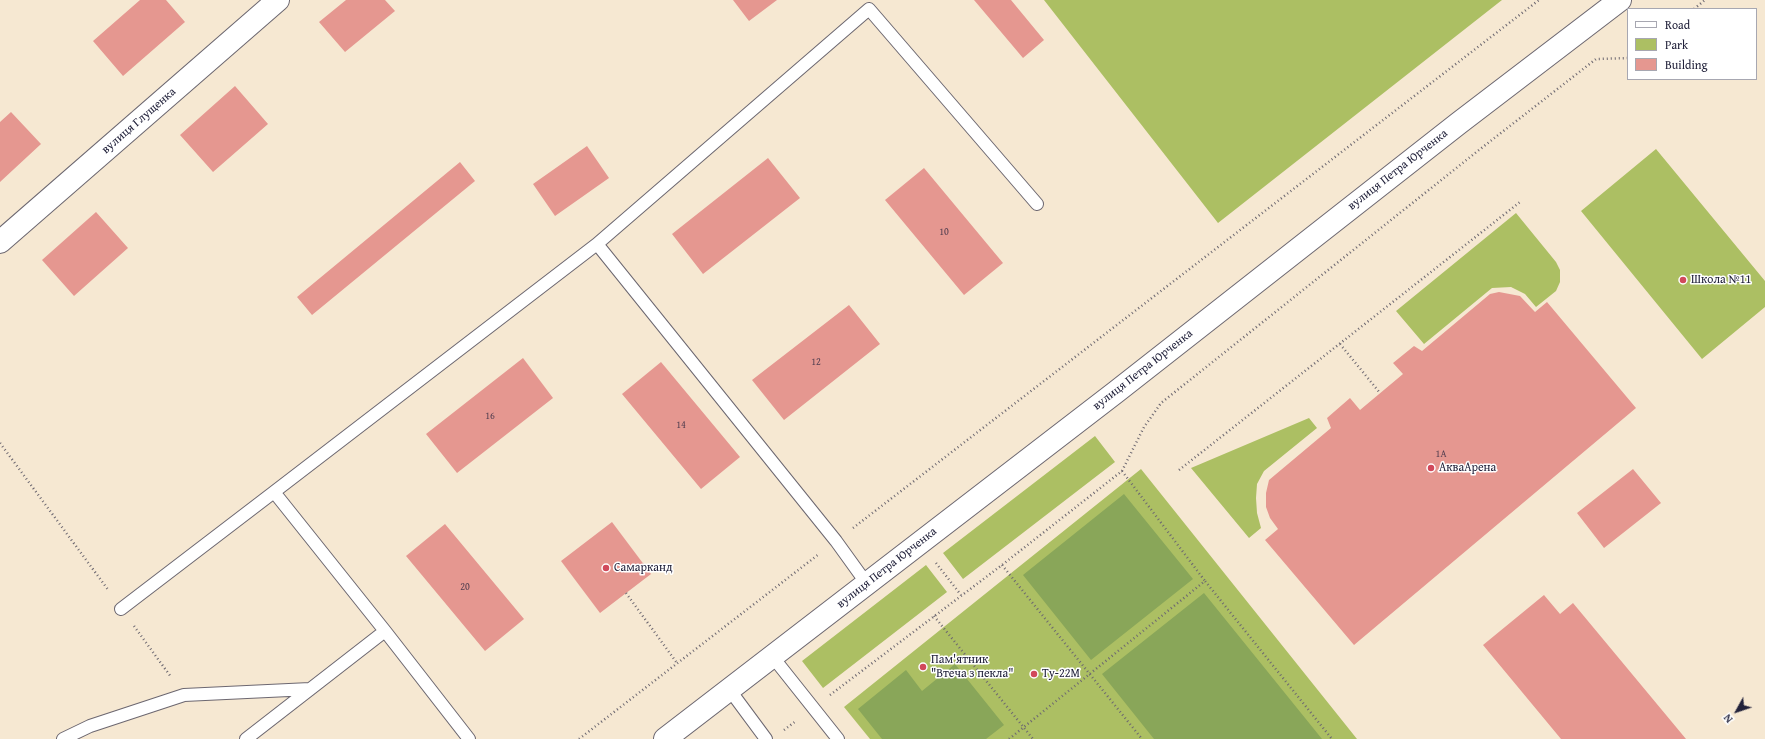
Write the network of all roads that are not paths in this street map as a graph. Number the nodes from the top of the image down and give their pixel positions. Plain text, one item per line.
1 (278, 0) edge
2 (1620, 0) edge
3 (1037, 204) dead end
4 (0, 242) edge
5 (597, 244) junction
6 (274, 492) junction
7 (867, 584) junction
8 (121, 609) road end
9 (385, 631) junction
10 (772, 656) junction
11 (310, 689) junction
12 (729, 689) junction
13 (63, 739) edge
14 (246, 739) edge
15 (469, 739) edge
16 (665, 739) edge
17 (766, 739) edge
18 (838, 739) edge

1 - 4 street, вулиця Глущенка
2 - 7 street, вулиця Петра Юрченка
3 - 5 lane
5 - 6 lane
5 - 7 lane
6 - 8 lane
6 - 9 lane
7 - 10 street, вулиця Петра Юрченка
9 - 11 lane
9 - 15 lane
10 - 12 street, вулиця Петра Юрченка
10 - 18 lane
11 - 13 lane
11 - 14 lane
12 - 16 street, вулиця Петра Юрченка
12 - 17 lane

